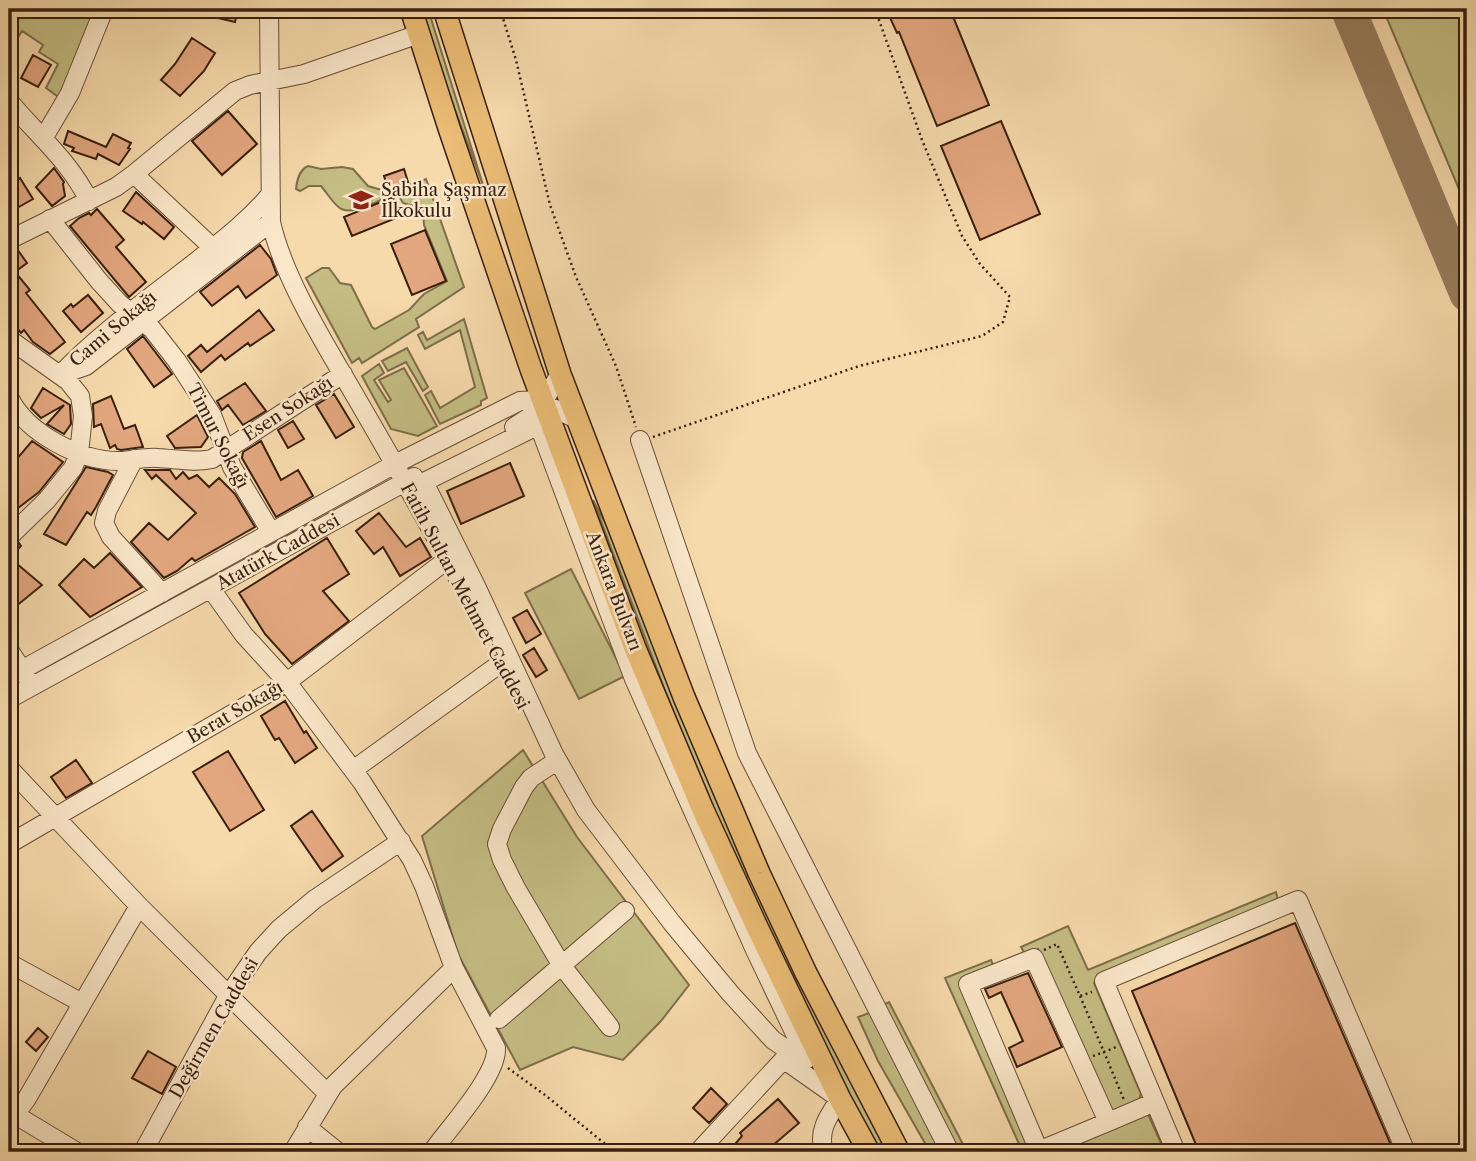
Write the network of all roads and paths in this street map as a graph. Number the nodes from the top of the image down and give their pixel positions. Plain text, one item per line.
1 (104, 9) edge
2 (269, 9) edge
3 (411, 9) edge
4 (444, 9) edge
5 (500, 9) edge
6 (875, 9) edge
7 (419, 34) junction
8 (271, 83) junction
9 (9, 101) edge
10 (43, 139) junction
11 (134, 174) junction
12 (270, 195) junction
13 (89, 201) junction
14 (50, 219) junction
15 (271, 222) junction
16 (9, 240) edge
17 (214, 248) junction
18 (138, 317) junction
19 (9, 338) edge
20 (343, 374) junction
21 (560, 374) junction
22 (60, 375) junction
23 (9, 397) edge
24 (544, 402) junction
25 (578, 420) junction
26 (640, 440) junction
27 (225, 450) junction
28 (79, 453) junction
29 (134, 459) junction
30 (395, 464) junction
31 (405, 482) junction
32 (271, 532) junction
33 (9, 537) edge
34 (448, 559) junction
35 (476, 586) joint
36 (211, 589) junction
37 (162, 593) junction
38 (9, 650) edge
39 (501, 663) junction
40 (15, 673) edge
41 (287, 682) junction
42 (32, 686) junction
43 (9, 699) edge
44 (552, 764) junction
45 (9, 768) edge
46 (353, 770) junction
47 (55, 818) junction
48 (401, 842) junction
49 (9, 844) edge
50 (138, 906) junction
51 (625, 911) dead end
52 (1034, 958) junction
53 (9, 963) edge
54 (562, 966) junction
55 (454, 968) junction
56 (1107, 986) junction
57 (228, 996) junction
58 (1080, 996) junction
59 (82, 1003) junction
60 (499, 1019) dead end
61 (610, 1027) dead end
62 (1130, 1041) junction
63 (1104, 1052) junction
64 (784, 1059) junction
65 (496, 1060) junction
66 (1080, 1062) junction
67 (327, 1093) junction
68 (840, 1098) junction
69 (1155, 1102) junction
70 (1129, 1113) junction
71 (11, 1116) edge
72 (1108, 1122) junction
73 (307, 1127) junction
74 (707, 1149) edge
75 (77, 1152) edge
76 (144, 1152) edge
77 (293, 1152) edge
78 (338, 1152) edge
79 (432, 1152) edge
80 (615, 1152) edge
81 (824, 1152) edge
82 (869, 1152) edge
83 (899, 1152) edge
84 (950, 1152) edge
85 (1037, 1152) edge
86 (1176, 1152) edge
87 (1406, 1152) edge

1 - 10 street
2 - 8 street, Fatih Sultan Mehmet Caddesi
3 - 7 main road, Ankara Bulvarı
4 - 21 main road, Ankara Bulvarı
5 - 26 path
6 - 26 path
7 - 8 street
7 - 24 main road, Ankara Bulvarı
8 - 11 street
8 - 12 street, Fatih Sultan Mehmet Caddesi
9 - 10 street
10 - 13 street
11 - 13 street
11 - 17 street
12 - 15 street, Fatih Sultan Mehmet Caddesi
12 - 17 street, Cami Sokağı
13 - 14 street
14 - 16 street
14 - 18 street, Timur Sokağı
15 - 18 street, Cami Sokağı
15 - 20 street, Fatih Sultan Mehmet Caddesi
17 - 18 street, Cami Sokağı
18 - 22 street, Cami Sokağı
18 - 27 street, Timur Sokağı
19 - 22 street
20 - 27 street, Esen Sokağı
20 - 30 street, Fatih Sultan Mehmet Caddesi
21 - 24 street, Atatürk Caddesi
21 - 25 main road, Ankara Bulvarı
22 - 28 street
23 - 28 street, Esen Sokağı
24 - 25 street
24 - 30 street, Atatürk Caddesi
24 - 31 street, Atatürk Caddesi
24 - 68 main road, Ankara Bulvarı
25 - 83 main road, Ankara Bulvarı
26 - 84 street
27 - 29 street, Esen Sokağı
27 - 32 street, Timur Sokağı
28 - 29 street, Esen Sokağı
28 - 33 street
29 - 37 street
30 - 31 street, Fatih Sultan Mehmet Caddesi
30 - 32 street, Atatürk Caddesi
31 - 34 street, Fatih Sultan Mehmet Caddesi
31 - 36 street, Atatürk Caddesi
32 - 37 street, Atatürk Caddesi
34 - 39 street, Fatih Sultan Mehmet Caddesi
34 - 41 street, Berat Sokağı
35 - 35 street
36 - 41 street
36 - 42 street, Atatürk Caddesi
37 - 40 street, Atatürk Caddesi
38 - 40 street
39 - 44 street, Fatih Sultan Mehmet Caddesi
39 - 46 street
40 - 42 street
41 - 46 street
41 - 47 street, Berat Sokağı
42 - 43 street, Atatürk Caddesi
44 - 54 street
44 - 64 street, Fatih Sultan Mehmet Caddesi
45 - 47 street
46 - 48 street
47 - 49 street, Berat Sokağı
47 - 50 street
48 - 55 street
48 - 57 street, Değirmen Caddesi
50 - 57 street
50 - 59 street
51 - 54 street
52 - 58 path
52 - 66 street
52 - 85 street
53 - 59 street
54 - 60 street
54 - 61 street
55 - 65 street
55 - 67 street
56 - 58 path
56 - 62 street
56 - 87 street
57 - 67 street
57 - 76 street, Değirmen Caddesi
58 - 63 path
59 - 71 street
62 - 63 path
62 - 69 street
63 - 66 path
63 - 70 path
64 - 68 street, Fatih Sultan Mehmet Caddesi
64 - 74 street
65 - 79 street
65 - 80 path
66 - 72 street
67 - 73 street
68 - 81 street
68 - 82 main road, Ankara Bulvarı
69 - 70 street
69 - 86 street
70 - 72 street
71 - 75 street
72 - 85 street
73 - 77 street
73 - 78 street

